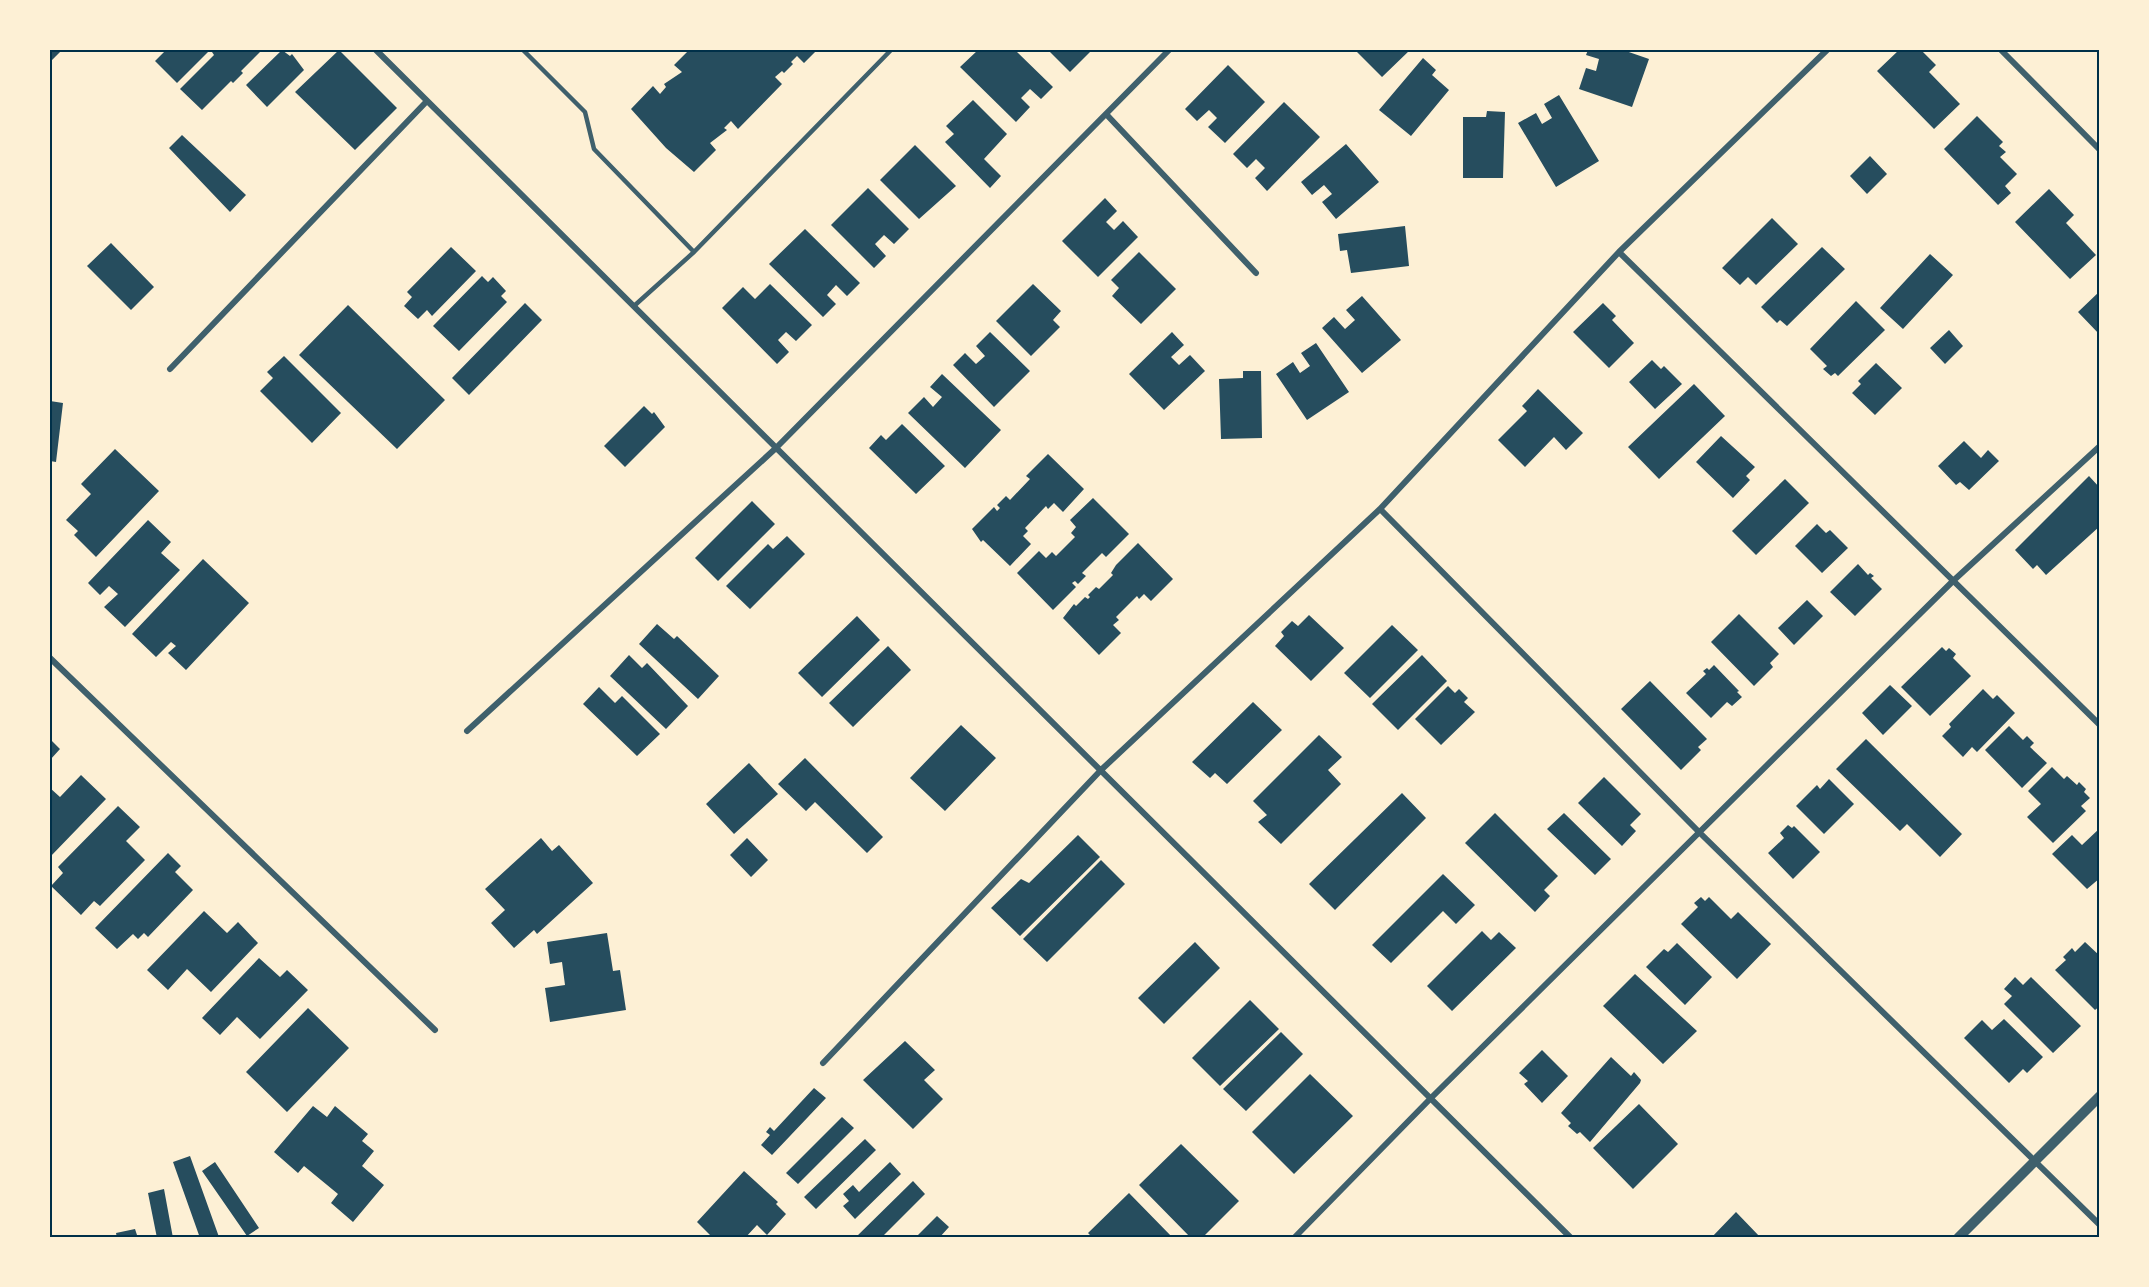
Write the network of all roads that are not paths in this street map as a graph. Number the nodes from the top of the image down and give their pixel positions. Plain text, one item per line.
1 (376, 50) edge
2 (523, 50) edge
3 (891, 50) edge
4 (1169, 50) edge
5 (1827, 50) edge
6 (2001, 50) edge
7 (428, 101) junction
8 (1106, 114) junction
9 (2100, 150) edge
10 (694, 252) junction
11 (1619, 252) junction
12 (1256, 273) dead end
13 (634, 306) junction
14 (170, 369) dead end
15 (2100, 446) edge
16 (776, 448) junction
17 (1380, 508) junction
18 (1953, 581) junction
19 (50, 658) edge
20 (2100, 725) edge
21 (468, 731) dead end
22 (1101, 770) junction
23 (1699, 832) junction
24 (435, 1030) dead end
25 (823, 1063) dead end
26 (2100, 1096) edge
27 (1431, 1098) junction
28 (2035, 1161) junction
29 (2100, 1225) edge
30 (1294, 1238) edge
31 (1571, 1238) edge
32 (1958, 1238) edge

1 - 7 street
2 - 10 lane
3 - 10 lane
4 - 8 street
5 - 11 street
6 - 9 street
7 - 13 street
7 - 14 street
8 - 12 street
8 - 16 street
10 - 13 lane
11 - 17 street
11 - 18 street
13 - 16 street
15 - 18 street
16 - 21 street
16 - 22 street
17 - 22 street
17 - 23 street
18 - 20 street
18 - 23 street
19 - 24 street
22 - 25 street
22 - 27 street
23 - 27 street
23 - 28 street
26 - 28 street
27 - 30 street
27 - 31 street
28 - 29 street
28 - 32 street

